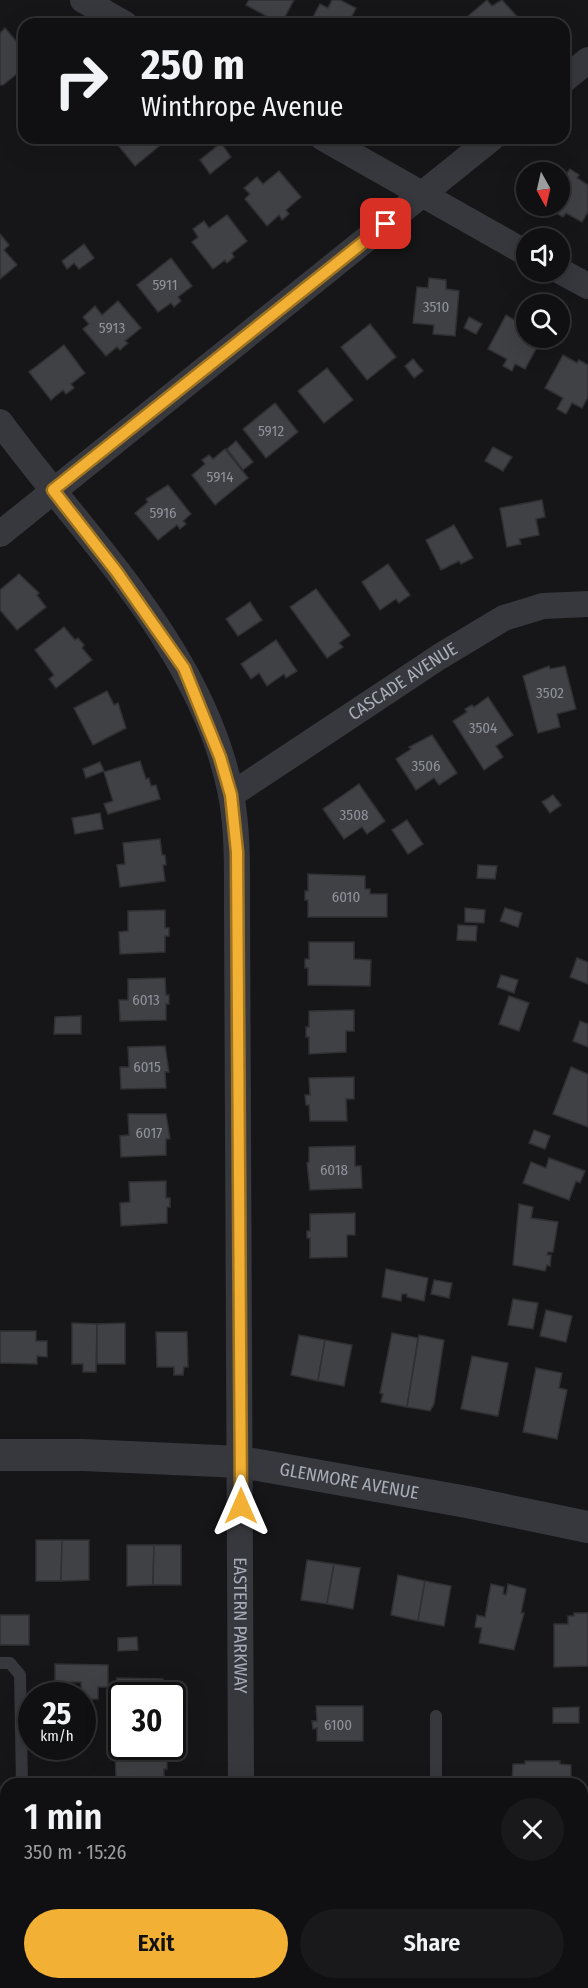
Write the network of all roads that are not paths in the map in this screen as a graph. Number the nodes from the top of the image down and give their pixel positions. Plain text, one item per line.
1 (83, 0) edge
2 (114, 18) edge
3 (588, 60) edge
4 (570, 75) edge
5 (333, 144) edge
6 (485, 144) edge
7 (422, 195) junction
8 (516, 247) edge
9 (570, 276) edge
10 (588, 286) edge
11 (0, 422) edge
12 (53, 490) junction
13 (0, 534) edge
14 (588, 604) edge
15 (231, 795) junction
16 (0, 1455) edge
17 (241, 1462) junction
18 (588, 1527) edge
19 (0, 1663) edge
20 (435, 1716) dead end
21 (22, 1778) edge
22 (241, 1778) edge
23 (436, 1778) edge

1 - 2 street
3 - 4 street
5 - 7 street
6 - 7 street
7 - 8 street
7 - 12 street
9 - 10 street
11 - 12 street, EASTERN PARKWAY
12 - 13 street
12 - 15 street, EASTERN PARKWAY
14 - 15 street, CASCADE AVENUE
15 - 17 street, EASTERN PARKWAY
16 - 17 street, GLENMORE AVENUE
17 - 18 street, GLENMORE AVENUE
17 - 22 street, EASTERN PARKWAY
19 - 21 lane
20 - 23 lane

